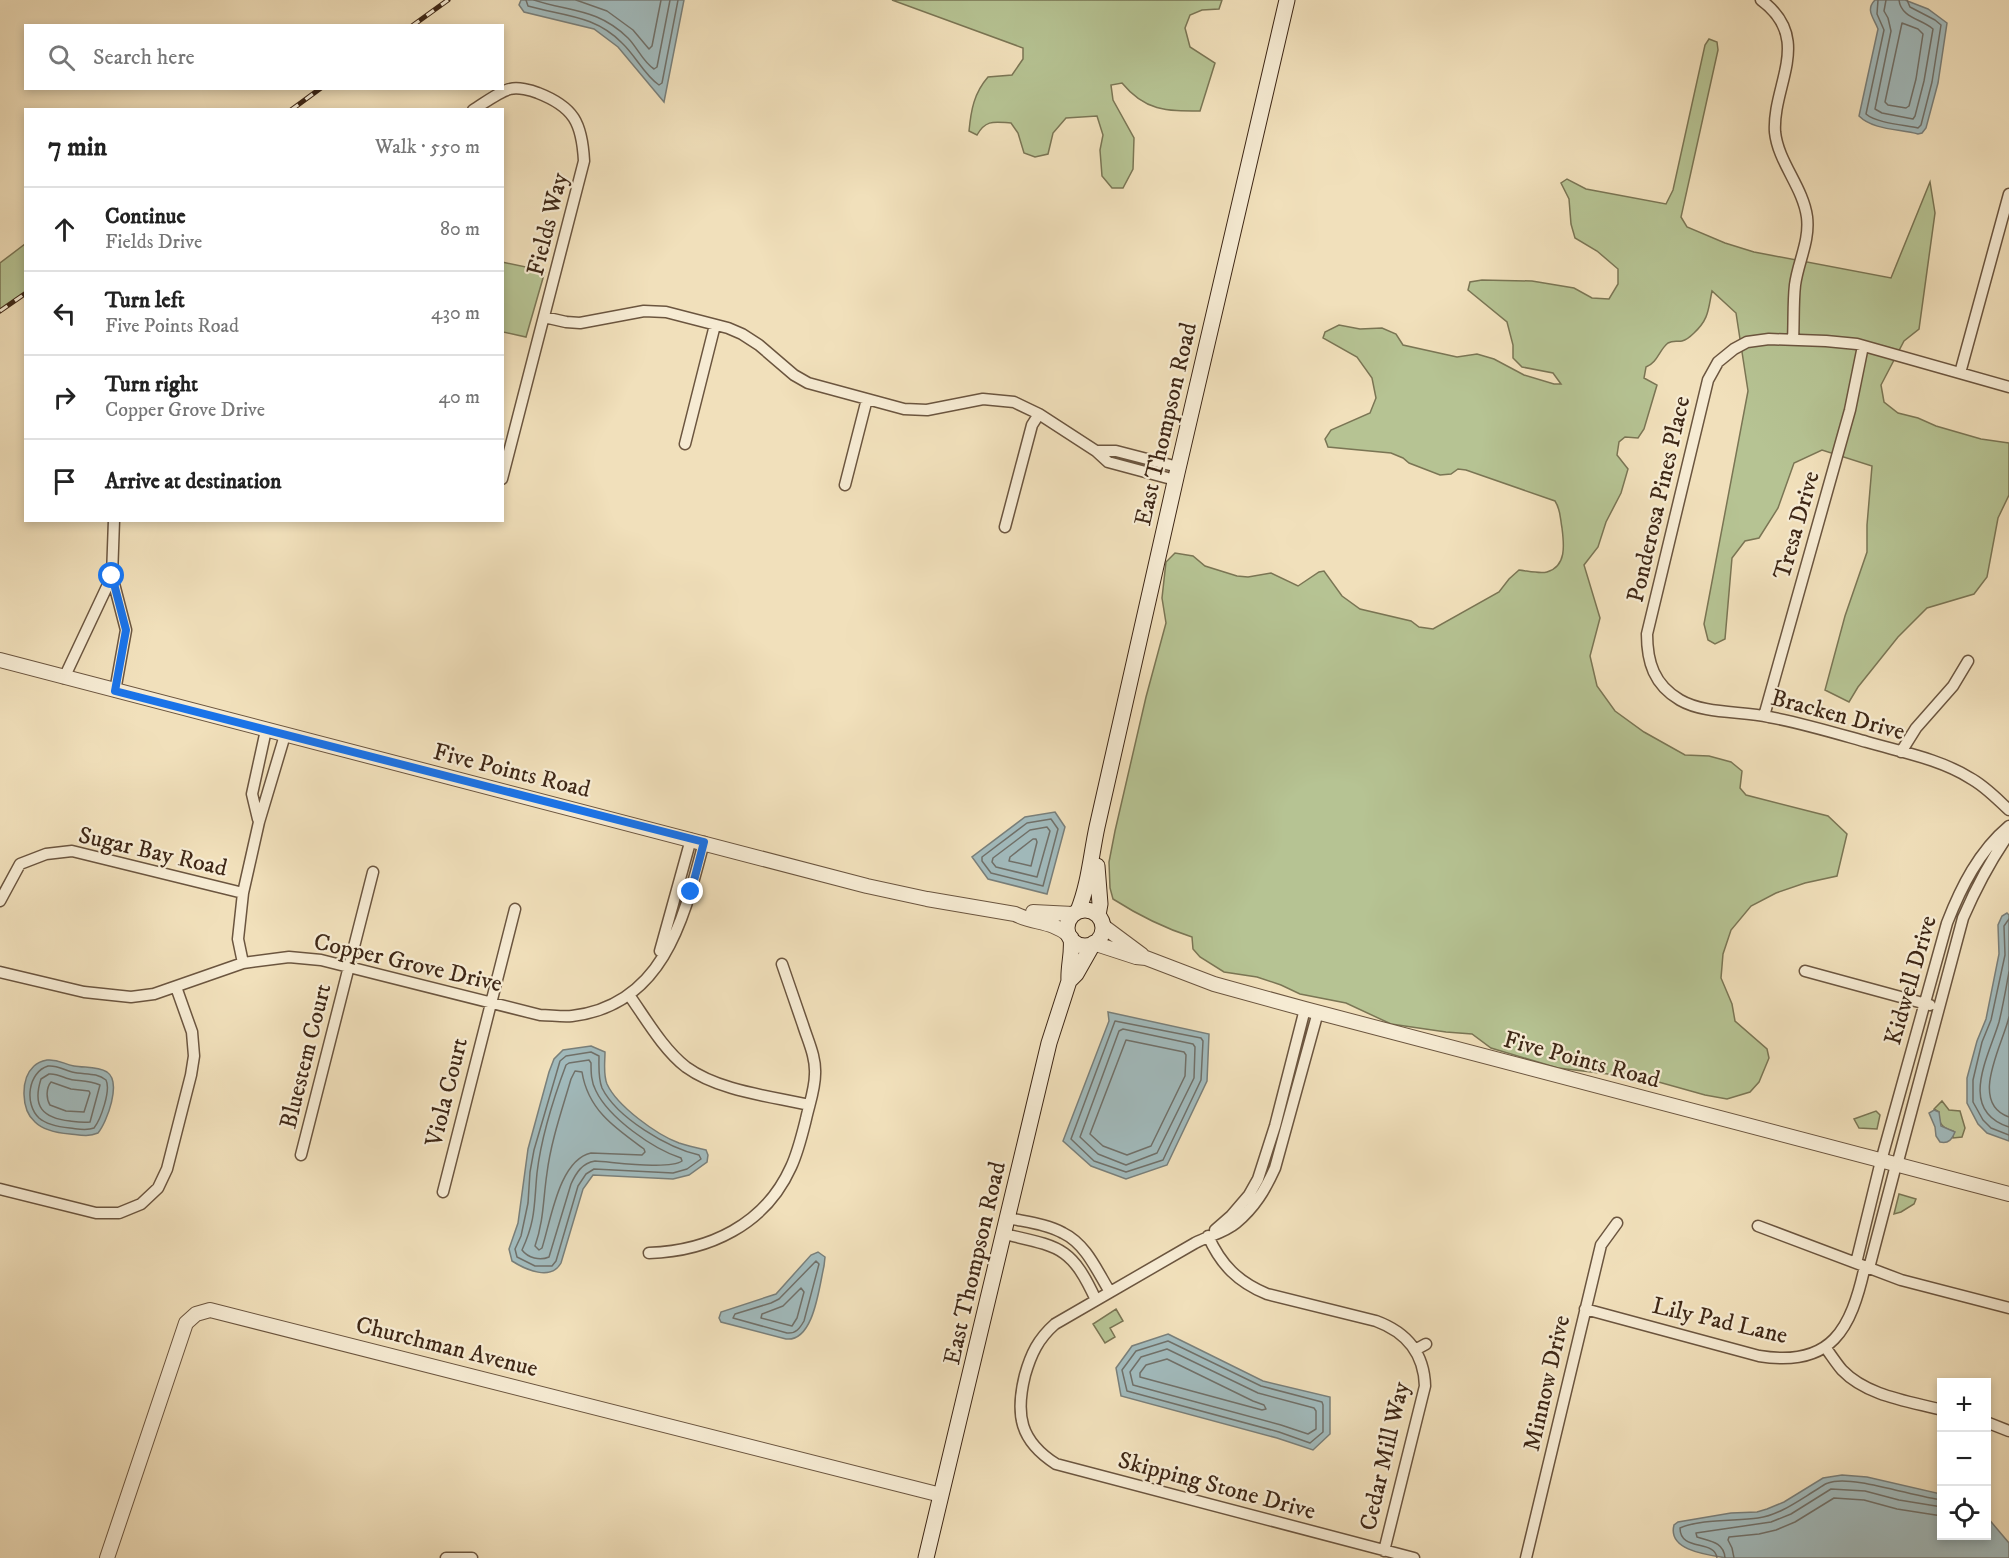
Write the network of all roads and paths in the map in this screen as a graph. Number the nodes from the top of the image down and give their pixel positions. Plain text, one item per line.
1 (1287, 0) edge
2 (1762, 0) edge
3 (476, 108) edge
4 (2009, 194) edge
5 (544, 317) junction
6 (716, 325) junction
7 (1793, 340) junction
8 (1863, 346) junction
9 (1960, 372) junction
10 (2009, 387) edge
11 (867, 399) junction
12 (1039, 414) junction
13 (684, 444) dead end
14 (504, 471) edge
15 (1177, 473) junction
16 (845, 485) dead end
17 (114, 522) edge
18 (1005, 527) dead end
19 (112, 576) junction
20 (0, 660) edge
21 (1968, 661) dead end
22 (1654, 673) joint
23 (64, 678) junction
24 (115, 691) junction
25 (1764, 716) junction
26 (266, 730) junction
27 (285, 735) junction
28 (1901, 752) junction
29 (2009, 810) edge
30 (259, 822) junction
31 (2009, 826) edge
32 (2009, 834) edge
33 (698, 841) junction
34 (1092, 859) junction
35 (373, 872) dead end
36 (243, 893) junction
37 (0, 901) edge
38 (515, 909) dead end
39 (1075, 913) junction
40 (1015, 914) junction
41 (1101, 921) junction
42 (1070, 937) junction
43 (1093, 943) junction
44 (1146, 958) junction
45 (243, 963) junction
46 (782, 964) dead end
47 (349, 966) junction
48 (1805, 971) dead end
49 (0, 972) edge
50 (1069, 981) junction
51 (176, 987) junction
52 (628, 995) junction
53 (491, 1003) junction
54 (1924, 1003) junction
55 (1939, 1007) junction
56 (1311, 1011) junction
57 (1286, 1083) junction
58 (1298, 1086) junction
59 (809, 1105) junction
60 (301, 1155) dead end
61 (1881, 1161) junction
62 (1896, 1165) junction
63 (0, 1189) edge
64 (443, 1192) dead end
65 (2009, 1194) edge
66 (1008, 1218) junction
67 (1617, 1223) dead end
68 (1758, 1226) dead end
69 (1004, 1234) junction
70 (1208, 1236) junction
71 (1086, 1252) junction
72 (650, 1253) dead end
73 (1074, 1262) junction
74 (1864, 1266) junction
75 (1110, 1292) junction
76 (1096, 1300) junction
77 (2009, 1308) edge
78 (1585, 1309) junction
79 (1426, 1344) dead end
80 (1825, 1347) junction
81 (1415, 1350) junction
82 (1937, 1409) edge
83 (1991, 1424) edge
84 (2009, 1431) edge
85 (941, 1495) junction
86 (1384, 1551) junction
87 (107, 1558) edge
88 (446, 1558) edge
89 (472, 1558) edge
90 (926, 1558) edge
91 (1414, 1558) edge
92 (1526, 1558) edge

1 - 15 main road, East Thompson Road
2 - 7 street
3 - 5 street, Fields Way
4 - 9 street
5 - 6 street
5 - 14 street, Fields Way
6 - 11 street
6 - 13 street
7 - 8 street
7 - 22 street, Ponderosa Pines Place
8 - 9 street
8 - 25 street, Tresa Drive
9 - 10 street
11 - 12 street
11 - 16 street
12 - 15 street
12 - 18 street
15 - 34 main road, East Thompson Road
17 - 19 street
19 - 23 street
19 - 24 street
20 - 23 street, Five Points Road
21 - 28 street
22 - 25 street, Bracken Drive
23 - 24 street, Five Points Road
24 - 26 street, Five Points Road
25 - 28 street, Bracken Drive
26 - 27 street, Five Points Road
26 - 30 street
27 - 30 street
27 - 33 street, Five Points Road
28 - 29 street, Bracken Drive
30 - 36 street
31 - 54 street, Kidwell Drive
32 - 55 street, Kidwell Drive
33 - 40 street, Five Points Road
33 - 52 street, Copper Grove Drive
34 - 39 main road, East Thompson Road
34 - 41 main road, East Thompson Road
35 - 47 street, Bluestem Court
36 - 37 street, Sugar Bay Road
36 - 45 street
38 - 53 street, Viola Court
39 - 40 street, Five Points Road
39 - 41 main road
39 - 42 main road
40 - 42 street, Five Points Road
41 - 43 main road
41 - 44 street, Five Points Road
42 - 43 main road
42 - 50 main road, East Thompson Road
43 - 44 street, Five Points Road
43 - 50 main road, East Thompson Road
44 - 56 street, Five Points Road
45 - 47 street, Copper Grove Drive
45 - 51 street, Copper Grove Drive
46 - 59 street
47 - 53 street, Copper Grove Drive
47 - 60 street, Bluestem Court
48 - 54 street
49 - 51 street, Copper Grove Drive
50 - 66 main road, East Thompson Road
51 - 63 street
52 - 53 street, Copper Grove Drive
52 - 59 street
53 - 64 street, Viola Court
54 - 55 street
54 - 61 street, Kidwell Drive
55 - 62 street, Kidwell Drive
56 - 57 street
56 - 58 street
56 - 61 street, Five Points Road
57 - 58 street
57 - 70 street
58 - 70 street
59 - 72 street
61 - 62 street, Five Points Road
61 - 74 street, Lily Pad Lane
62 - 65 street, Five Points Road
62 - 74 street, Lily Pad Lane
66 - 69 main road, East Thompson Road
66 - 71 street
67 - 78 street, Minnow Drive
68 - 74 street
69 - 73 street
69 - 85 main road, East Thompson Road
70 - 75 street
70 - 81 street
71 - 73 street
71 - 75 street
73 - 76 street
74 - 77 street
74 - 80 street, Lily Pad Lane
75 - 76 street
76 - 86 street, Skipping Stone Drive
78 - 80 street, Lily Pad Lane
78 - 92 street, Minnow Drive
79 - 81 street, Cedar Mill Way
80 - 82 street
81 - 86 street, Cedar Mill Way
83 - 84 street
85 - 87 street, Churchman Avenue
85 - 90 main road, East Thompson Road
86 - 91 street, Skipping Stone Drive
88 - 89 street

